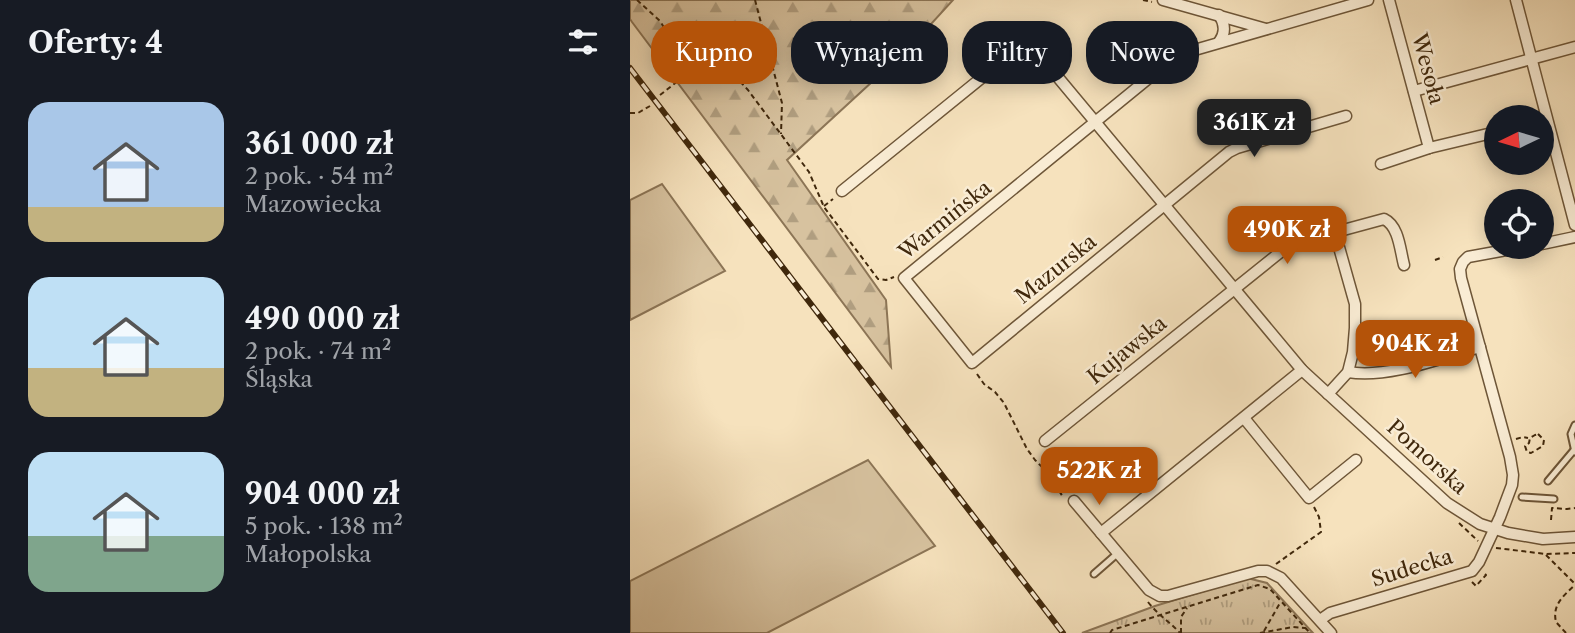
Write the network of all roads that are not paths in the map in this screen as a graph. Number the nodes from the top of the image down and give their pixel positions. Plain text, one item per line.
1 (1163, 0) edge
2 (1368, 0) edge
3 (1389, 0) edge
4 (1516, 0) edge
5 (1219, 15) junction
6 (1267, 29) junction
7 (1220, 42) junction
8 (1575, 47) edge
9 (1532, 59) junction
10 (1414, 91) junction
11 (1541, 105) edge
12 (1346, 116) dead end
13 (1095, 122) junction
14 (1484, 135) edge
15 (1429, 148) junction
16 (1554, 154) edge
17 (1381, 163) dead end
18 (842, 191) road end
19 (1165, 205) junction
20 (1575, 225) edge
21 (1335, 233) junction
22 (1575, 237) edge
23 (1554, 241) edge
24 (1484, 254) edge
25 (1404, 265) dead end
26 (1234, 288) junction
27 (1480, 347) junction
28 (972, 363) joint
29 (1302, 370) junction
30 (1349, 372) junction
31 (1328, 394) junction
32 (1244, 418) junction
33 (1575, 425) edge
34 (1047, 444) road end
35 (1575, 451) edge
36 (1356, 460) dead end
37 (1548, 481) dead end
38 (1522, 497) dead end
39 (1554, 499) dead end
40 (1071, 503) road end
41 (1493, 529) junction
42 (1101, 533) junction
43 (1575, 537) edge
44 (1118, 554) junction
45 (1094, 573) dead end
46 (1320, 621) junction
47 (1331, 633) edge

1 - 5 street
2 - 6 street, Warmińska
3 - 10 street, Wesoła
4 - 9 street
5 - 6 street
5 - 7 street
6 - 7 street, Warmińska
7 - 13 street, Warmińska
8 - 9 street
9 - 10 street
9 - 11 street
10 - 15 street, Wesoła
12 - 19 street, Mazurska
13 - 18 street, Pomorska
13 - 19 street, Pomorska
13 - 28 street, Warmińska
14 - 15 street
15 - 17 street
16 - 20 street
19 - 26 street, Pomorska
19 - 28 street, Mazurska
21 - 25 street, Kujawska
21 - 26 street, Kujawska
21 - 30 street
22 - 23 street
24 - 27 street, Sudecka
26 - 29 street, Pomorska
26 - 34 street, Kujawska
27 - 30 street
27 - 41 street, Sudecka
29 - 31 street, Pomorska
29 - 32 street
30 - 31 street
31 - 41 street, Pomorska
32 - 36 street
32 - 42 street
33 - 35 lane
35 - 37 lane
38 - 39 lane
40 - 42 street
41 - 43 street, Pomorska
41 - 46 street, Sudecka
42 - 44 street
44 - 45 lane
44 - 46 street
46 - 47 street

